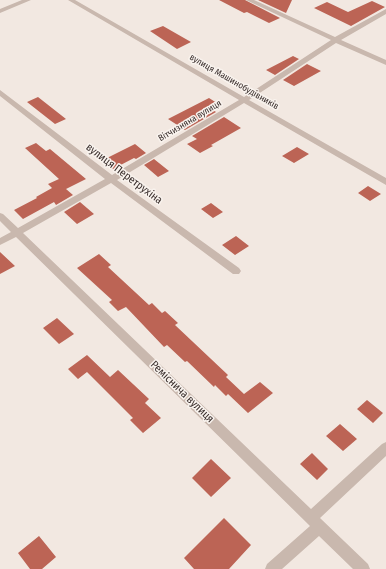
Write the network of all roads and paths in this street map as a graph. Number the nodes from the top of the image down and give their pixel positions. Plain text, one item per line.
1 (28, 0) edge
2 (71, 0) edge
3 (249, 0) edge
4 (0, 11) edge
5 (386, 11) edge
6 (337, 39) junction
7 (386, 63) edge
8 (0, 92) edge
9 (244, 100) junction
10 (111, 179) junction
11 (386, 182) edge
12 (0, 216) edge
13 (16, 232) junction
14 (0, 242) edge
15 (236, 271) dead end
16 (386, 448) edge
17 (315, 522) junction
18 (272, 569) edge
19 (363, 569) edge

1 - 4 street
2 - 9 street, вулиця Машинобудівників
3 - 6 street
5 - 6 street, Вітчизняна вулиця
6 - 7 street
6 - 9 street, Вітчизняна вулиця
8 - 10 street, вулиця Перетрухіна
9 - 10 street, Вітчизняна вулиця
9 - 11 street, вулиця Машинобудівників
10 - 13 street, Вітчизняна вулиця
10 - 15 street, вулиця Перетрухіна
12 - 13 street, Реміснича вулиця
13 - 14 street, Вітчизняна вулиця
13 - 17 street, Реміснича вулиця
16 - 17 street
17 - 18 street
17 - 19 street, Реміснича вулиця

